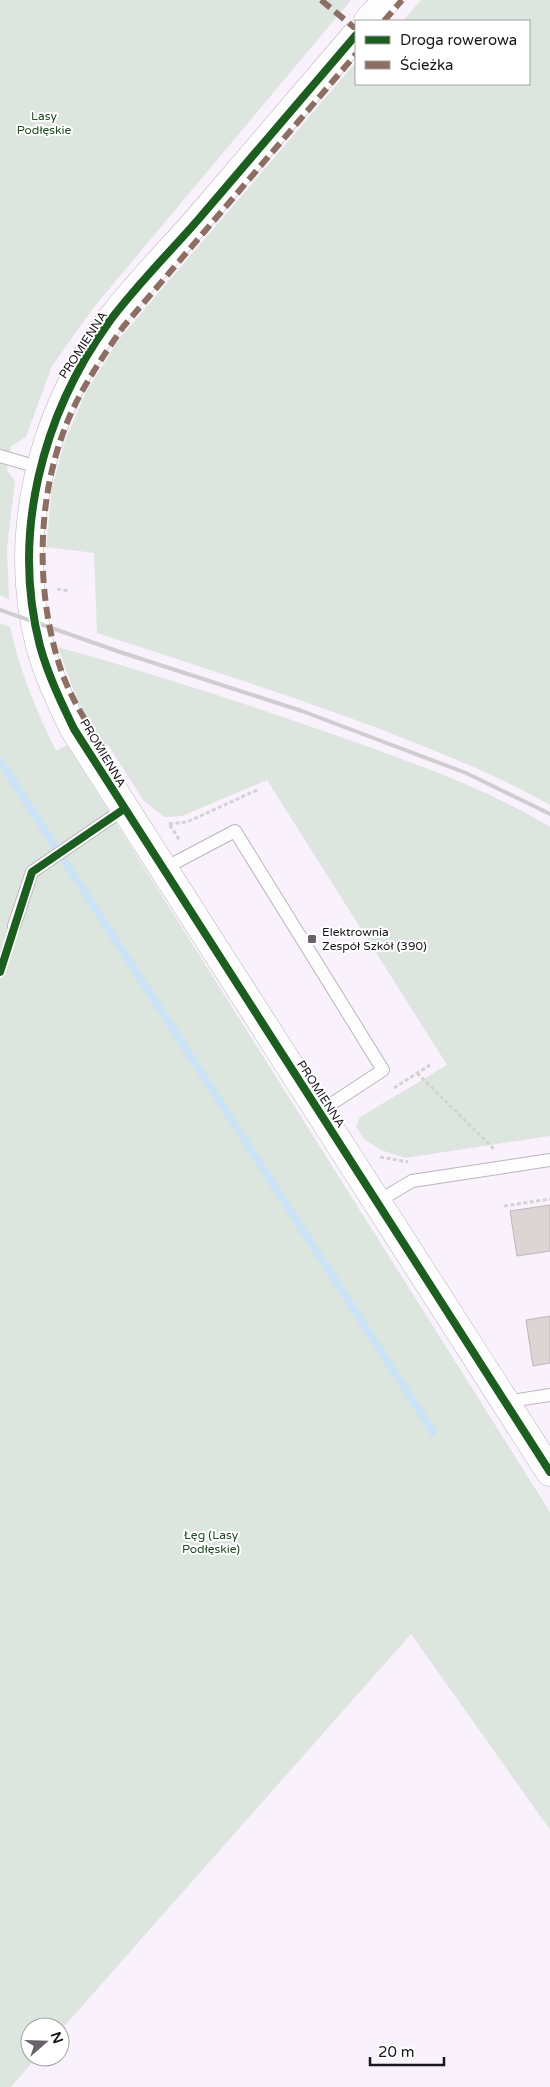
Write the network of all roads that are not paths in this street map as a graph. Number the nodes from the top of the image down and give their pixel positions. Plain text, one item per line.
1 (387, 0) edge
2 (369, 20) edge
3 (355, 36) edge
4 (0, 456) edge
5 (41, 468) junction
6 (124, 809) junction
7 (163, 869) junction
8 (14, 926) dead end
9 (319, 1112) junction
10 (550, 1160) edge
11 (377, 1202) junction
12 (550, 1395) edge
13 (504, 1402) junction
14 (550, 1472) edge

1 - 2 street
3 - 5 street, PROMIENNA
4 - 5 lane
5 - 6 street, PROMIENNA
6 - 7 street, PROMIENNA
6 - 8 lane
7 - 9 street, PROMIENNA
7 - 9 lane
9 - 11 street, PROMIENNA
10 - 11 lane
11 - 13 street, PROMIENNA
12 - 13 lane
13 - 14 street, PROMIENNA

